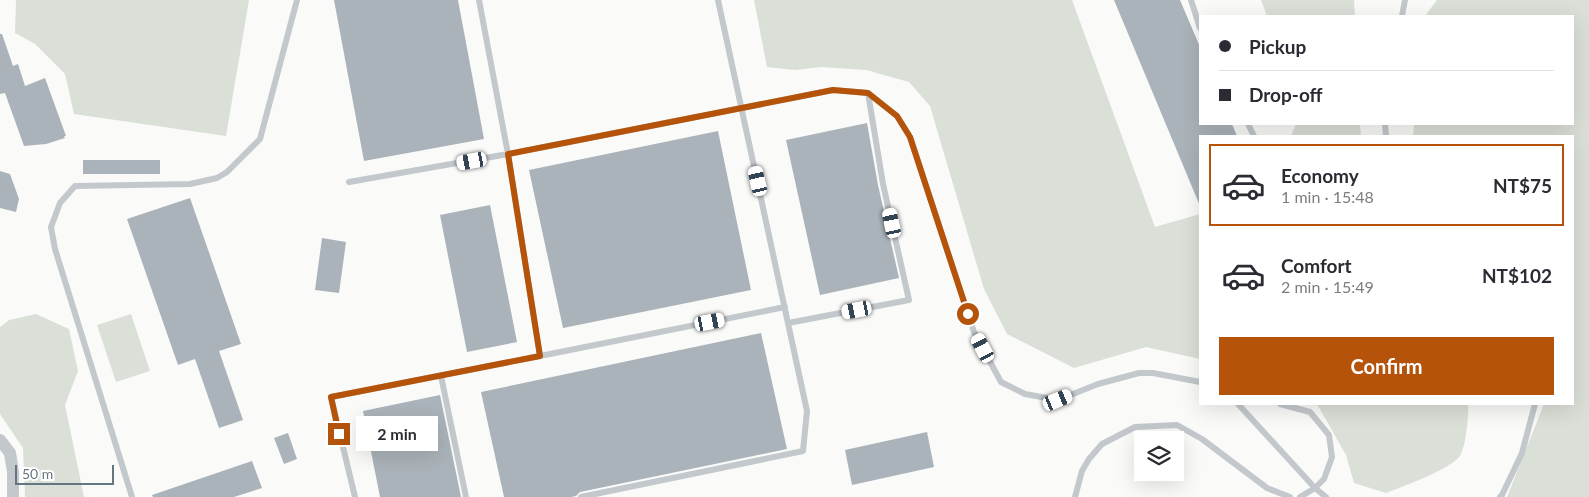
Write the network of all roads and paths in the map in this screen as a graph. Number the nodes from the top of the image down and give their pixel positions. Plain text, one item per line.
1 (297, 0) edge
2 (479, 0) edge
3 (718, 0) edge
4 (1191, 0) edge
5 (1405, 0) edge
6 (1402, 15) edge
7 (1199, 25) edge
8 (868, 93) junction
9 (742, 109) junction
10 (508, 154) junction
11 (349, 182) dead end
12 (785, 307) junction
13 (788, 323) junction
14 (540, 356) junction
15 (441, 376) junction
16 (1199, 382) edge
17 (1239, 405) edge
18 (1284, 405) edge
19 (1535, 405) edge
20 (0, 440) edge
21 (1315, 488) junction
22 (13, 497) edge
23 (132, 497) edge
24 (355, 497) edge
25 (466, 497) edge
26 (582, 497) edge
27 (1075, 497) edge
28 (1290, 497) edge
29 (1300, 497) edge
30 (1326, 497) edge
31 (1500, 497) edge

1 - 23 lane
2 - 10 lane
3 - 9 lane
4 - 7 lane
5 - 6 lane
8 - 9 lane
8 - 13 lane
8 - 16 lane
9 - 10 lane
9 - 12 lane
10 - 11 lane
10 - 14 lane
12 - 13 lane
12 - 14 lane
13 - 26 lane
14 - 15 lane
15 - 24 lane
15 - 25 lane
17 - 21 lane
18 - 21 lane
19 - 31 lane
20 - 22 street
21 - 29 lane
21 - 30 lane
27 - 28 lane

